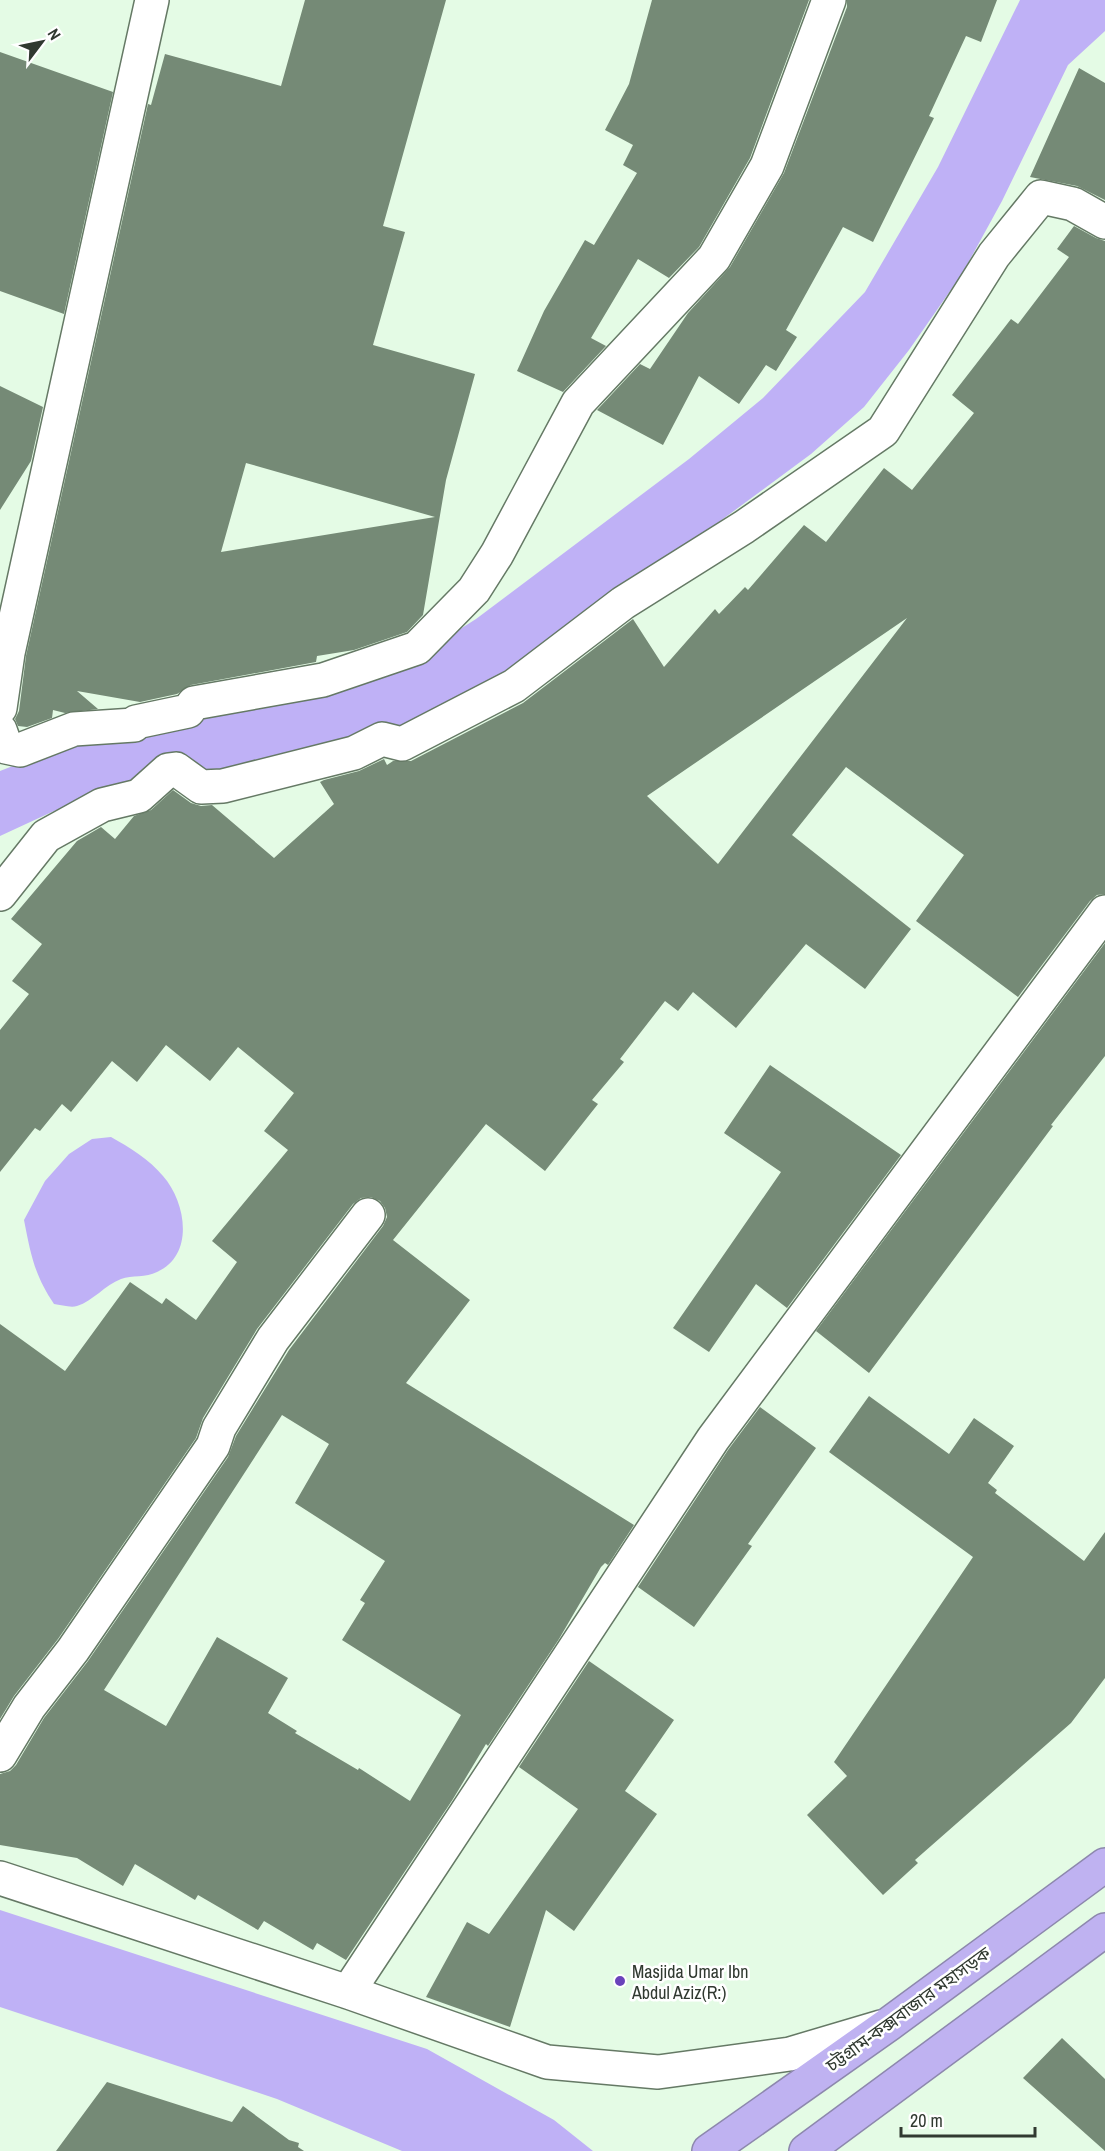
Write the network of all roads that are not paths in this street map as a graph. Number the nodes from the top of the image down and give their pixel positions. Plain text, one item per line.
1 (152, 0) edge
2 (830, 0) edge
3 (1105, 222) edge
4 (0, 708) edge
5 (0, 730) edge
6 (0, 894) edge
7 (1105, 912) edge
8 (368, 1215) dead end
9 (0, 1755) edge
10 (1105, 1865) edge
11 (0, 1878) edge
12 (1105, 1929) edge
13 (348, 1992) junction
14 (889, 2024) junction
15 (814, 2145) edge
16 (709, 2151) edge

1 - 4 street
2 - 5 street
3 - 6 street
7 - 13 street
8 - 9 street
10 - 14 highway, চট্টগ্রাম-কক্সবাজার মহাসড়ক
11 - 13 street
12 - 15 highway
13 - 14 street
14 - 16 highway, চট্টগ্রাম-কক্সবাজার মহাসড়ক

